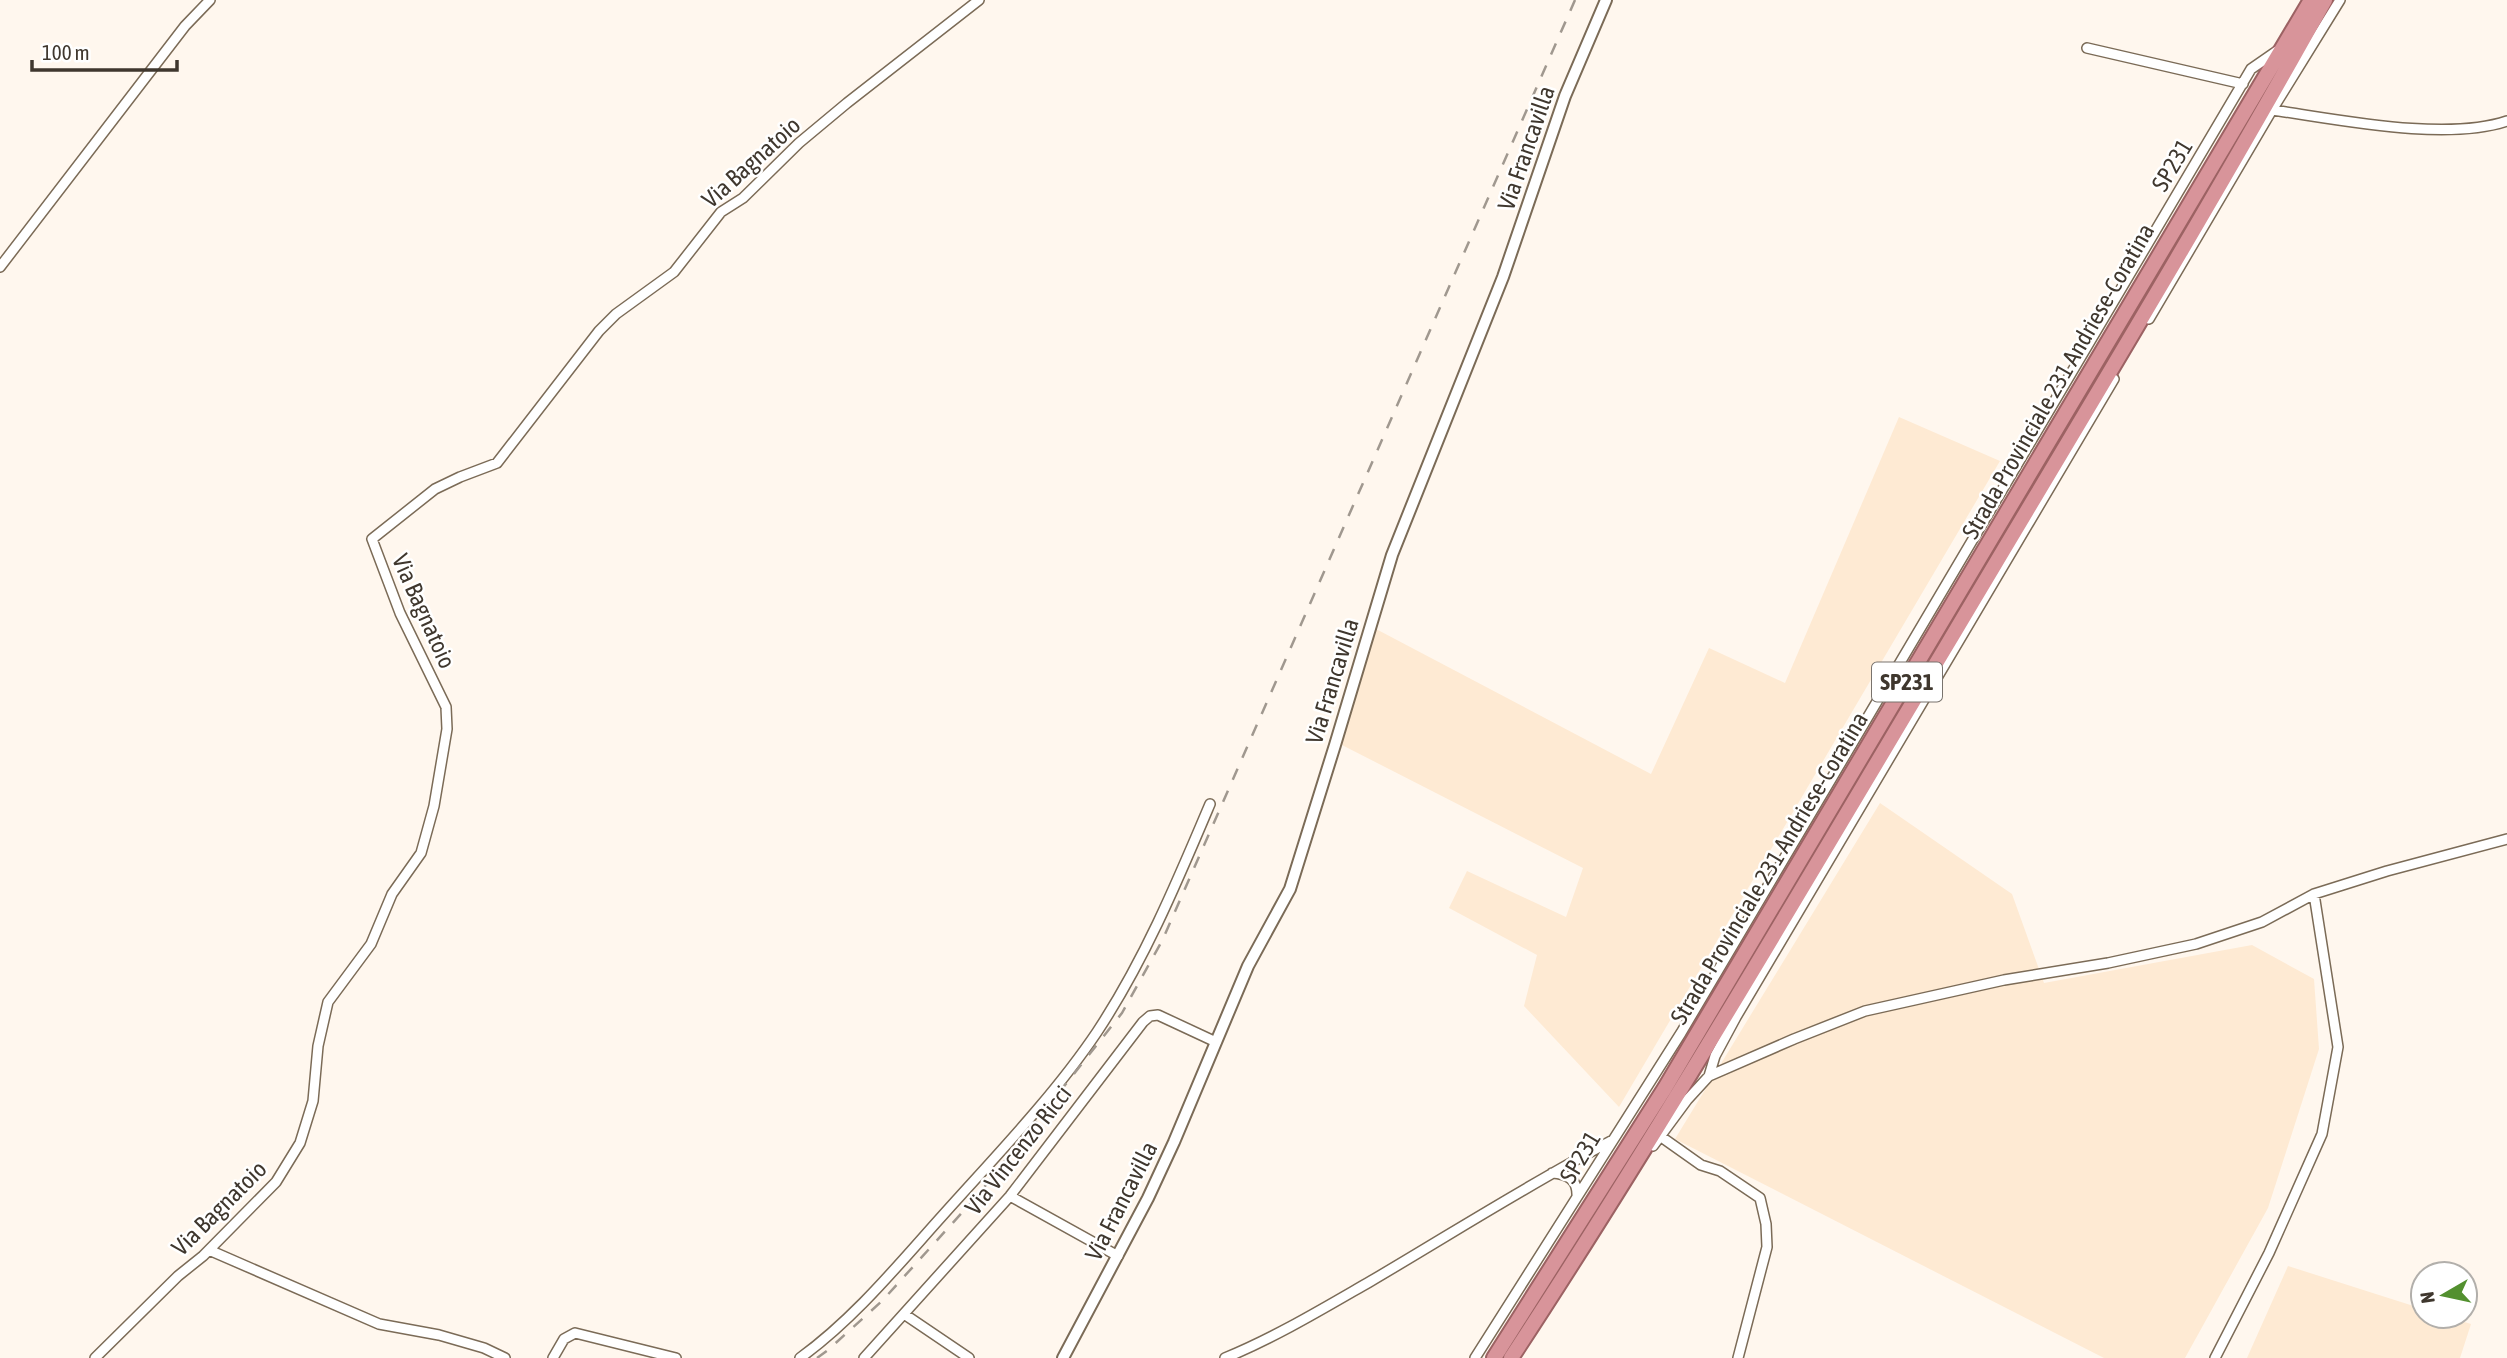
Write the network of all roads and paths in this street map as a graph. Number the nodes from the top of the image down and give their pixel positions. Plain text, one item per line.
1 (210, 0) edge
2 (979, 0) edge
3 (1606, 0) edge
4 (2311, 0) edge
5 (2325, 0) edge
6 (2340, 0) edge
7 (2284, 46) junction
8 (2087, 48) dead end
9 (2243, 83) junction
10 (2272, 110) junction
11 (2507, 121) edge
12 (0, 267) edge
13 (1210, 804) dead end
14 (2507, 839) edge
15 (2314, 894) junction
16 (1216, 1042) junction
17 (1709, 1076) junction
18 (1660, 1136) junction
19 (1613, 1140) junction
20 (1550, 1173) junction
21 (1618, 1193) junction
22 (1010, 1196) junction
23 (1577, 1200) junction
24 (209, 1250) junction
25 (1118, 1256) junction
26 (904, 1314) junction
27 (1239, 1356) edge
28 (95, 1358) edge
29 (505, 1358) edge
30 (553, 1358) edge
31 (676, 1358) edge
32 (800, 1358) edge
33 (864, 1358) edge
34 (969, 1358) edge
35 (1063, 1358) edge
36 (1225, 1358) edge
37 (1475, 1358) edge
38 (1494, 1358) edge
39 (1511, 1358) edge
40 (1738, 1358) edge
41 (2216, 1358) edge

1 - 12 street
2 - 24 street, Via Bagnatoio
3 - 16 street, Via Francavilla
4 - 7 highway, Strada Provinciale 231 Andriese-Coratina / SP231
5 - 21 highway, Strada Provinciale 231 Andriese-Coratina / SP231
6 - 10 street
7 - 9 street, SP231
7 - 38 highway, Strada Provinciale 231 Andriese-Coratina / SP231
8 - 9 street
9 - 19 street, SP231
10 - 11 street
10 - 17 street
13 - 32 street
14 - 15 street
15 - 17 street
15 - 41 street
16 - 22 street, Via Vincenzo Ricci
16 - 25 street, Via Francavilla
17 - 18 street
18 - 21 street
18 - 40 street
19 - 20 street
19 - 23 street, SP231
20 - 23 street
20 - 27 street
21 - 39 highway, Strada Provinciale 231 Andriese-Coratina / SP231
22 - 25 street
22 - 26 street, Via Vincenzo Ricci
23 - 37 street, SP231
24 - 28 street, Via Bagnatoio
24 - 29 street
25 - 35 street, Via Francavilla
26 - 33 street, Via Vincenzo Ricci
26 - 34 street
27 - 36 street
30 - 31 street

